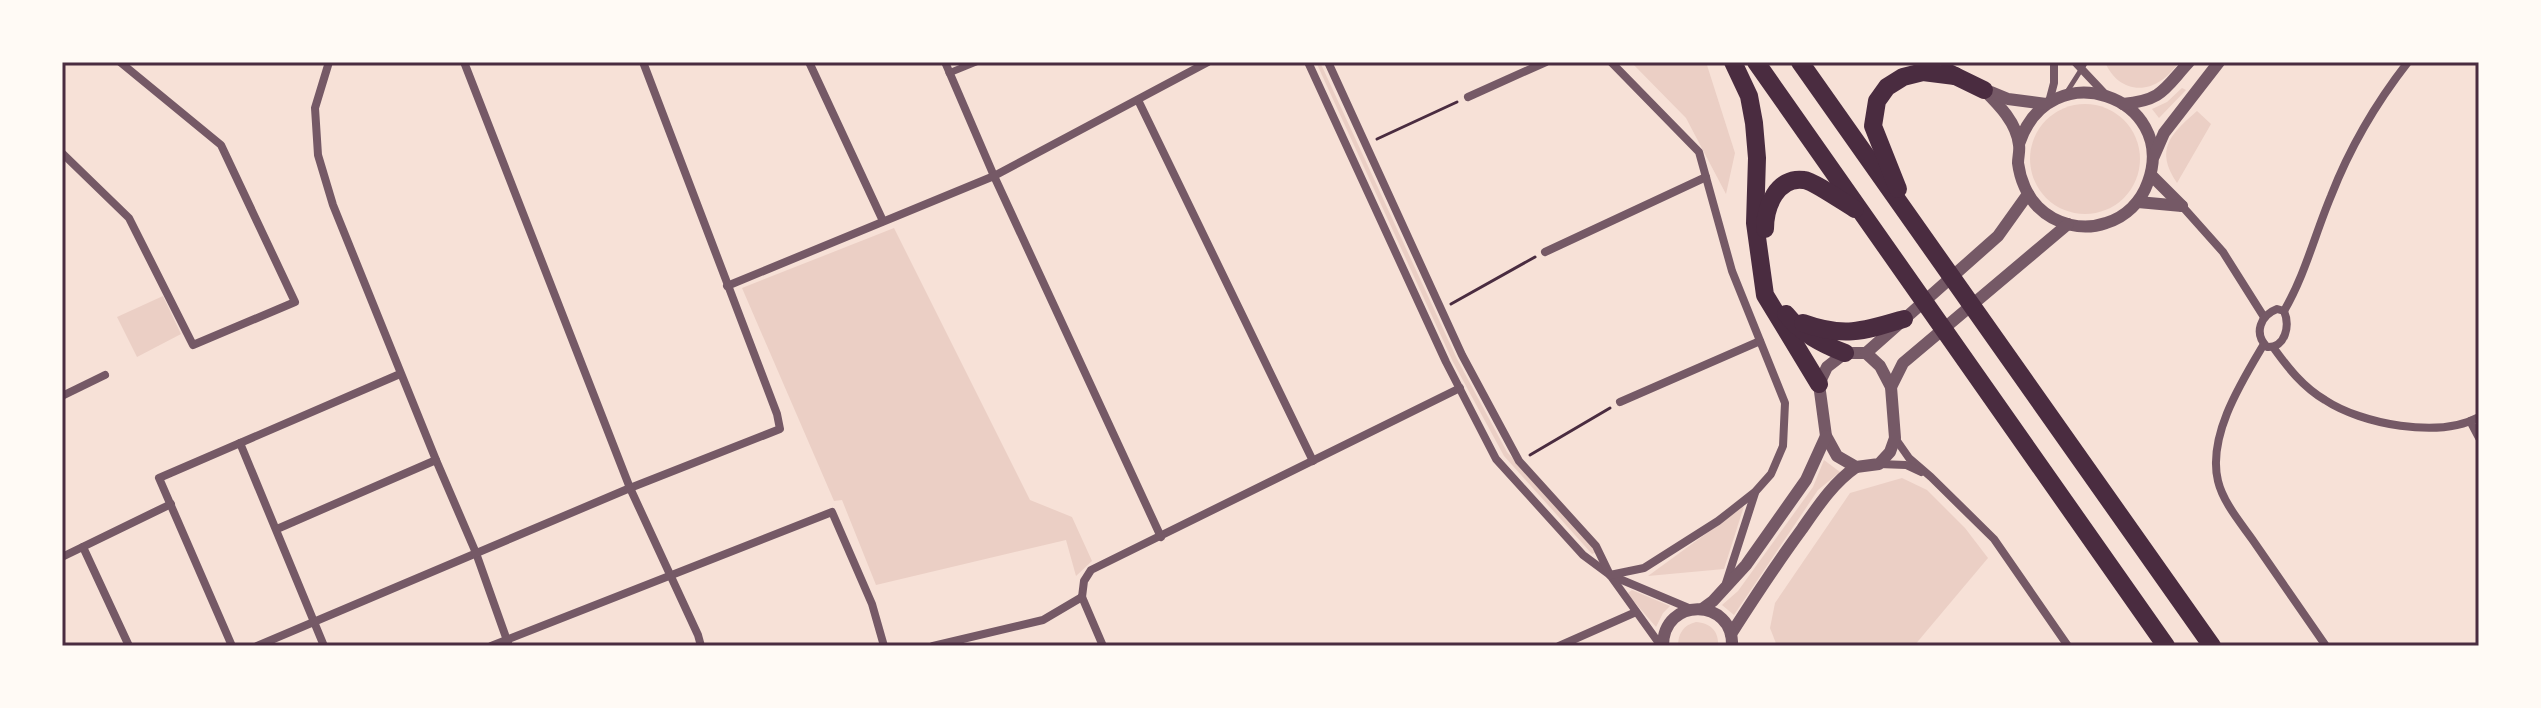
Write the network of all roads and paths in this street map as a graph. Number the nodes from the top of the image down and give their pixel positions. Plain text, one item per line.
1 (120, 62) edge
2 (329, 62) edge
3 (464, 62) edge
4 (643, 62) edge
5 (809, 62) edge
6 (945, 62) edge
7 (976, 62) edge
8 (1308, 62) edge
9 (1328, 62) edge
10 (1546, 62) edge
11 (1611, 62) edge
12 (1733, 62) edge
13 (1756, 62) edge
14 (1800, 62) edge
15 (1923, 62) edge
16 (2054, 62) edge
17 (2075, 62) edge
18 (2189, 62) edge
19 (2219, 62) edge
20 (2408, 62) edge
21 (1202, 64) edge
22 (2084, 66) edge
23 (949, 73) junction
24 (1955, 76) junction
25 (1984, 90) junction
26 (2065, 95) junction
27 (2106, 95) junction
28 (1468, 97) joint
29 (1138, 100) junction
30 (2048, 103) junction
31 (2123, 104) junction
32 (2019, 144) junction
33 (1365, 145) junction
34 (62, 153) edge
35 (2153, 159) junction
36 (2151, 175) junction
37 (994, 176) junction
38 (1706, 177) junction
39 (2028, 194) junction
40 (2138, 202) junction
41 (2182, 206) junction
42 (1861, 212) junction
43 (1908, 214) junction
44 (883, 221) junction
45 (2068, 224) junction
46 (1545, 252) joint
47 (727, 286) junction
48 (1441, 310) junction
49 (2284, 311) junction
50 (2264, 317) junction
51 (1789, 318) junction
52 (1904, 319) junction
53 (1760, 341) junction
54 (2264, 344) junction
55 (2273, 347) junction
56 (1845, 353) junction
57 (1866, 353) junction
58 (400, 374) junction
59 (105, 375) dead end
60 (1819, 384) junction
61 (1891, 387) junction
62 (1460, 388) junction
63 (62, 396) edge
64 (1620, 402) joint
65 (2475, 419) edge
66 (1826, 436) junction
67 (1895, 438) junction
68 (2479, 438) edge
69 (240, 443) junction
70 (436, 460) junction
71 (1313, 461) junction
72 (1519, 461) junction
73 (1879, 464) junction
74 (1856, 467) junction
75 (1931, 477) junction
76 (630, 488) junction
77 (1755, 492) junction
78 (171, 504) junction
79 (277, 529) junction
80 (1161, 537) junction
81 (83, 547) junction
82 (476, 553) junction
83 (62, 557) edge
84 (668, 575) junction
85 (1610, 575) junction
86 (1724, 590) junction
87 (1082, 597) junction
88 (1697, 609) junction
89 (1636, 612) junction
90 (314, 622) junction
91 (1733, 641) edge
92 (508, 642) edge
93 (129, 646) edge
94 (232, 646) edge
95 (257, 646) edge
96 (324, 646) edge
97 (491, 646) edge
98 (701, 646) edge
99 (884, 646) edge
100 (933, 646) edge
101 (1103, 646) edge
102 (1559, 646) edge
103 (1662, 646) edge
104 (2068, 646) edge
105 (2166, 646) edge
106 (2212, 646) edge
107 (2326, 646) edge

1 - 34 street
2 - 58 street
3 - 76 street
4 - 47 street
5 - 44 street
6 - 23 street
7 - 23 street
8 - 62 street
9 - 33 street
10 - 28 street
11 - 38 street
12 - 60 highway
13 - 42 highway
14 - 43 highway
15 - 24 highway
16 - 30 street
17 - 22 street
18 - 31 street
19 - 35 street
20 - 49 street
21 - 29 street
22 - 26 lane
22 - 27 street
23 - 37 street
24 - 25 highway
24 - 43 highway
25 - 30 street
25 - 32 street
26 - 27 street
26 - 30 street
27 - 31 street
28 - 33 path
29 - 37 street
29 - 71 street
30 - 32 street
31 - 35 street
32 - 39 street
33 - 48 street
35 - 36 street
36 - 40 street
36 - 41 street
37 - 44 street
37 - 80 street
38 - 46 street
38 - 53 street
39 - 45 street
39 - 52 street
40 - 41 street
40 - 45 street
41 - 50 street
42 - 51 highway
42 - 105 highway
43 - 106 highway
44 - 47 street
45 - 61 street
46 - 48 path
47 - 76 street
48 - 72 street
49 - 50 street
49 - 55 street
50 - 54 street
51 - 52 highway
51 - 56 highway
52 - 57 street
53 - 64 street
53 - 77 street
54 - 55 street
54 - 107 street
55 - 65 street
56 - 57 street
56 - 60 street
57 - 61 street
58 - 69 street
58 - 70 street
59 - 63 street
60 - 66 street
61 - 67 street
62 - 71 street
62 - 85 street
64 - 72 path
65 - 68 street
66 - 74 street
66 - 86 street
67 - 73 street
67 - 75 street
69 - 78 street
69 - 79 street
70 - 79 street
70 - 82 street
71 - 80 street
72 - 85 street
73 - 74 street
73 - 75 street
74 - 91 street
75 - 104 street
76 - 82 street
76 - 84 street
77 - 85 street
77 - 86 street
78 - 81 street
78 - 94 street
79 - 90 street
80 - 87 street
81 - 83 street
81 - 93 street
82 - 90 street
82 - 92 street
84 - 92 street
84 - 98 street
84 - 99 street
85 - 88 street
85 - 89 street
86 - 88 street
87 - 100 street
87 - 101 street
88 - 91 street
88 - 103 street
89 - 102 street
89 - 103 street
90 - 95 street
90 - 96 street
92 - 97 street

